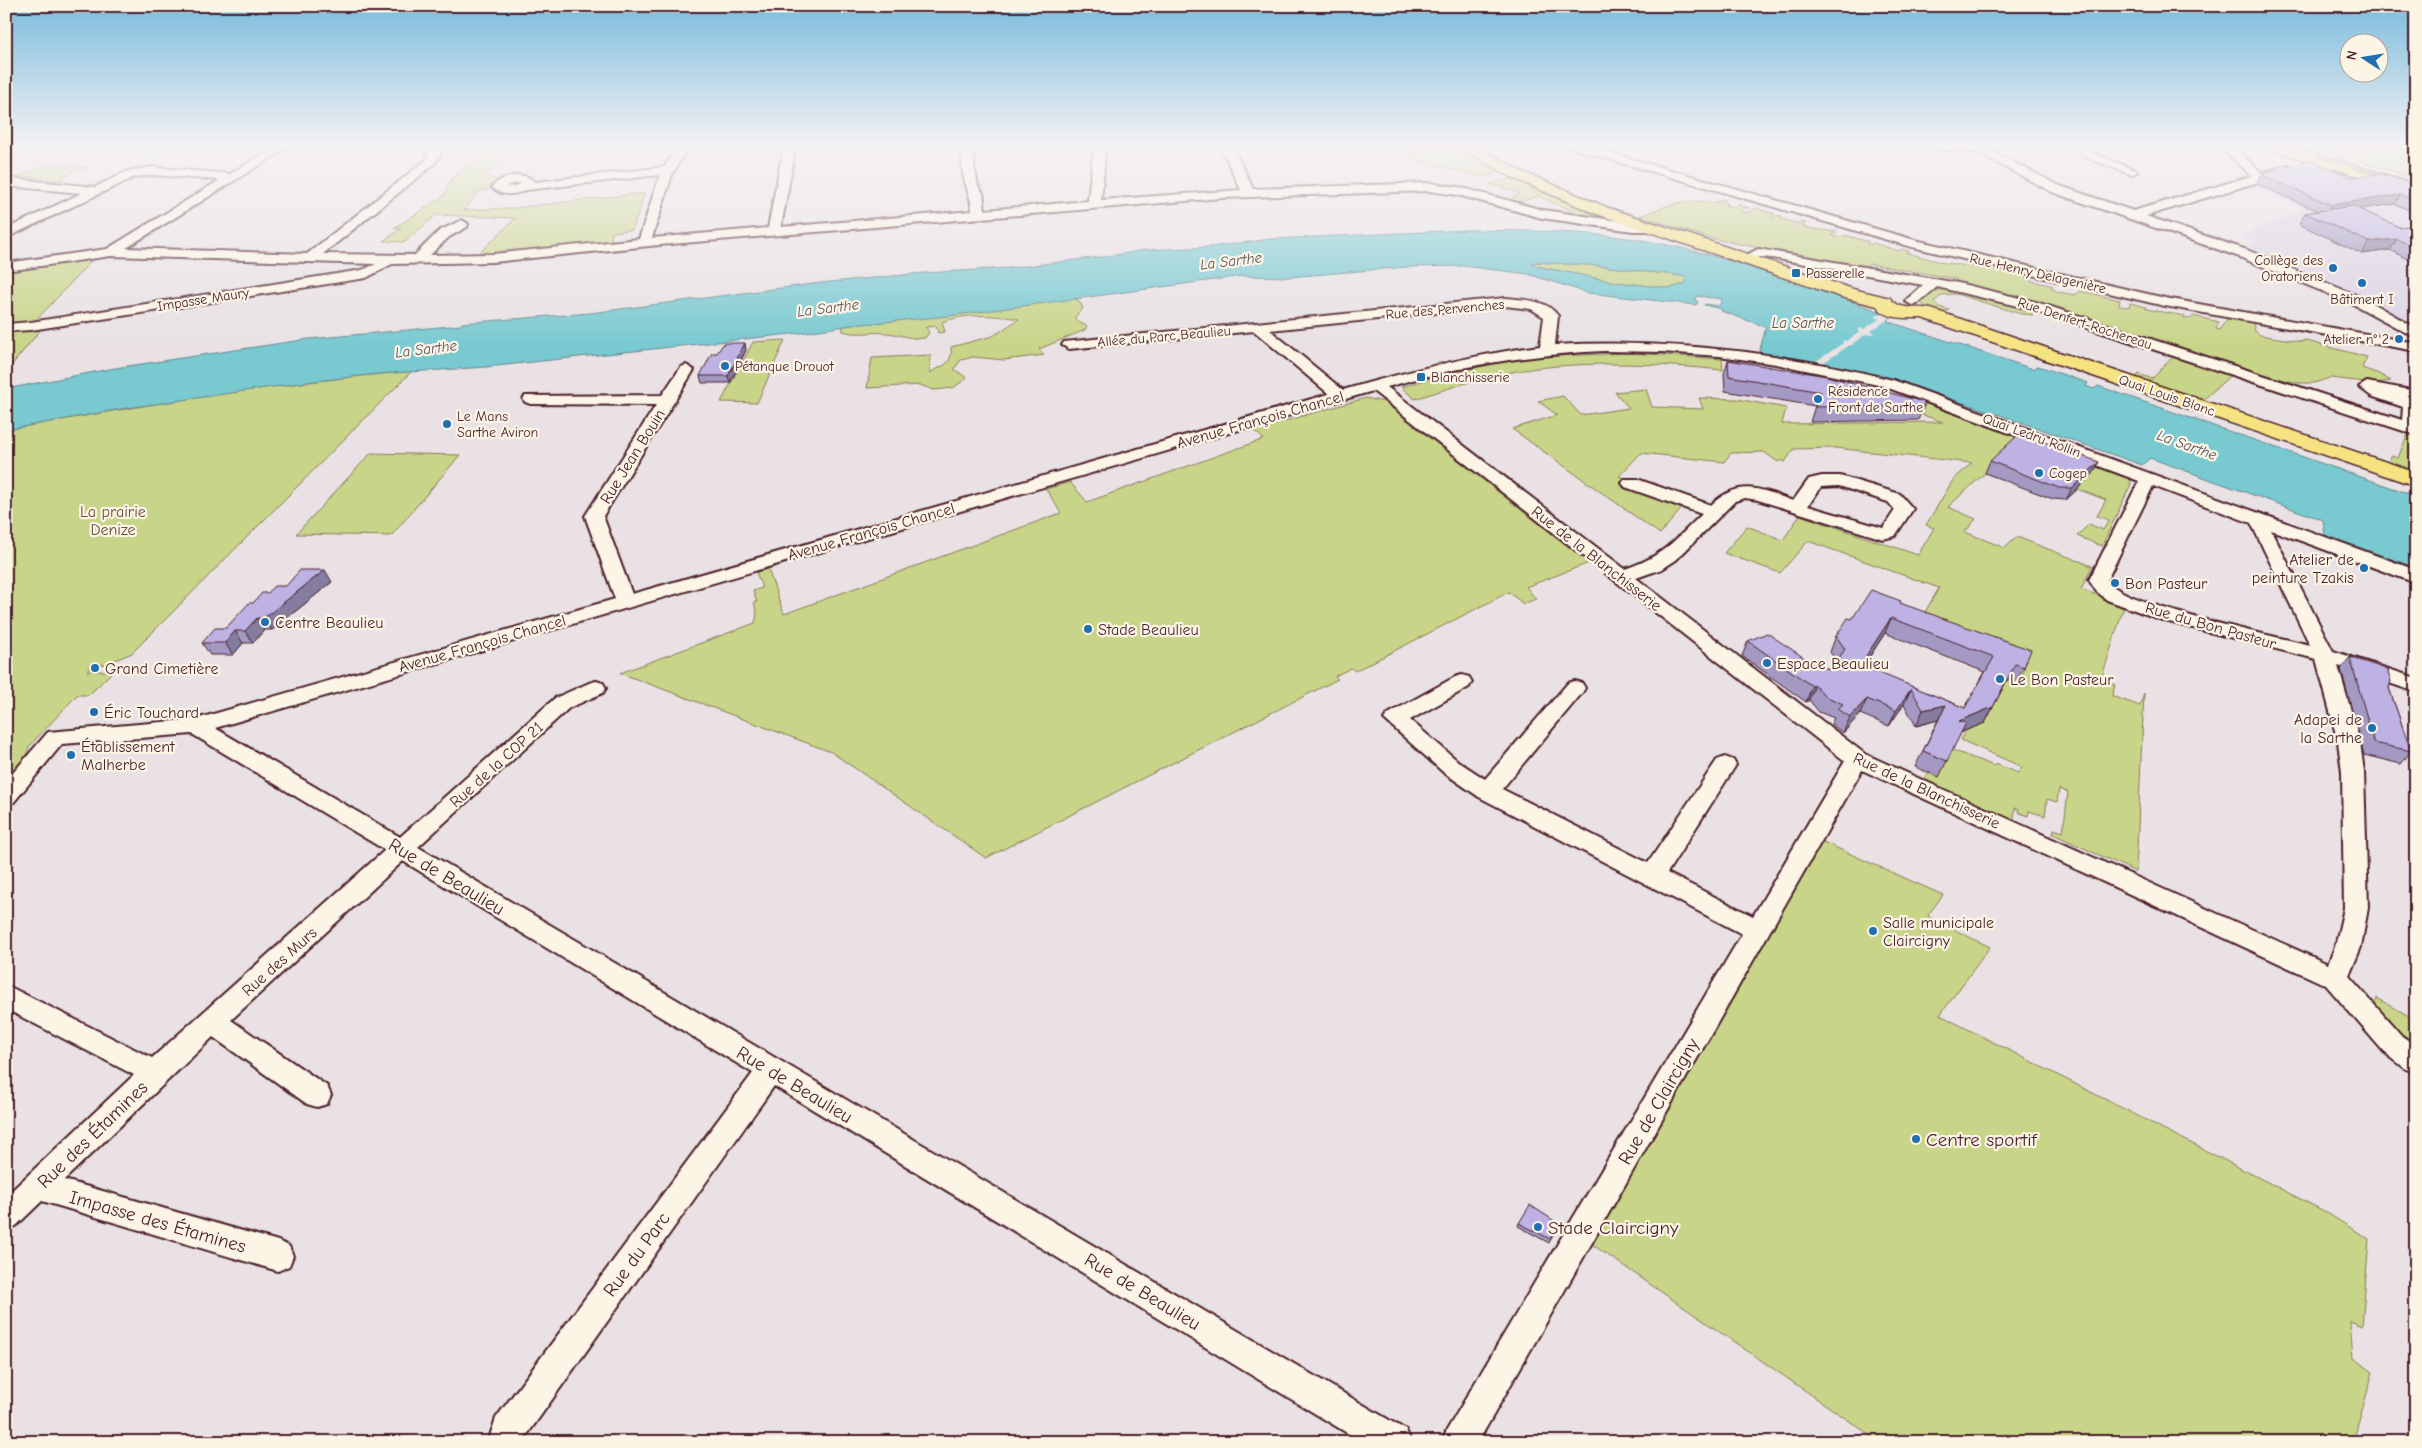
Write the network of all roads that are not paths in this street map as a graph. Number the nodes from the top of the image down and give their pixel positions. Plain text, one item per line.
1 (50, 213) edge
2 (175, 213) edge
3 (367, 213) edge
4 (654, 213) edge
5 (778, 213) edge
6 (1004, 213) edge
7 (1541, 213) edge
8 (1612, 213) edge
9 (1804, 213) edge
10 (2121, 213) edge
11 (2142, 213) edge
12 (979, 215) joint
13 (2131, 216) junction
14 (462, 224) dead end
15 (1651, 227) junction
16 (9, 232) edge
17 (774, 232) junction
18 (644, 243) junction
19 (111, 252) junction
20 (310, 258) junction
21 (1746, 258) junction
22 (389, 260) junction
23 (418, 260) junction
24 (6, 267) edge
25 (1933, 284) junction
26 (1915, 306) junction
27 (1363, 316) joint
28 (2416, 320) edge
29 (2398, 324) junction
30 (12, 327) dead end
31 (1258, 327) junction
32 (2416, 334) edge
33 (1069, 345) dead end
34 (2416, 347) edge
35 (1664, 348) joint
36 (1547, 349) junction
37 (686, 370) dead end
38 (1376, 386) junction
39 (1341, 396) junction
40 (2416, 396) edge
41 (531, 399) dead end
42 (667, 400) junction
43 (2413, 429) edge
44 (2149, 478) junction
45 (2416, 480) edge
46 (1631, 483) dead end
47 (1797, 508) junction
48 (1714, 512) junction
49 (2260, 518) junction
50 (1621, 577) junction
51 (2416, 577) edge
52 (626, 602) junction
53 (2325, 655) junction
54 (1462, 682) dead end
55 (2416, 685) edge
56 (596, 688) dead end
57 (1575, 688) dead end
58 (196, 726) junction
59 (1857, 759) junction
60 (1725, 765) dead end
61 (1487, 791) junction
62 (6, 796) edge
63 (402, 849) junction
64 (1652, 876) junction
65 (1757, 930) junction
66 (2335, 978) junction
67 (6, 996) edge
68 (213, 1022) junction
69 (2416, 1061) edge
70 (771, 1069) junction
71 (155, 1073) junction
72 (317, 1095) dead end
73 (38, 1186) junction
74 (6, 1216) edge
75 (278, 1256) dead end
76 (505, 1442) edge
77 (1394, 1442) edge
78 (1458, 1442) edge

1 - 16 street
2 - 19 street
3 - 20 street
4 - 18 street
5 - 17 street
6 - 12 street
7 - 15 street
8 - 15 main road, Quai Louis Blanc
9 - 34 street, Rue Henry Delagenière
10 - 13 street
11 - 13 street
12 - 17 street
13 - 29 street
14 - 23 street
15 - 21 main road, Quai Louis Blanc
17 - 18 street
18 - 23 street
19 - 20 street
19 - 24 street
20 - 22 street
21 - 25 street, Rue Denfert-Rochereau
21 - 26 main road, Quai Louis Blanc
22 - 23 street
22 - 30 street, Impasse Maury
25 - 26 street
25 - 43 street, Rue Denfert-Rochereau
26 - 45 main road, Quai Louis Blanc
27 - 31 street, Allée du Parc Beaulieu
27 - 36 street, Rue des Pervenches
28 - 29 street
29 - 32 street
31 - 33 street, Allée du Parc Beaulieu
31 - 39 street
35 - 36 street, Avenue François Chancel
35 - 44 street, Quai Ledru Rollin
36 - 38 street, Avenue François Chancel
37 - 42 street, Rue Jean Bouin
38 - 39 street, Avenue François Chancel
38 - 50 street, Rue de la Blanchisserie
39 - 52 street, Avenue François Chancel
40 - 43 street
41 - 42 street
42 - 52 street, Rue Jean Bouin
44 - 49 street, Quai Ledru Rollin
44 - 53 street, Rue du Bon Pasteur
46 - 48 street
47 - 47 street
47 - 48 street
48 - 50 street
49 - 51 street, Quai Ledru Rollin
49 - 53 street
50 - 59 street, Rue de la Blanchisserie
52 - 58 street, Avenue François Chancel
53 - 55 street, Rue du Bon Pasteur
53 - 66 street
54 - 61 street
56 - 63 street, Rue de la COP 21
57 - 61 street
58 - 62 street, Avenue François Chancel
58 - 63 street, Rue de Beaulieu
59 - 65 street, Rue de Claircigny
59 - 66 street, Rue de la Blanchisserie
60 - 64 street
61 - 64 street
63 - 68 street, Rue des Murs
63 - 70 street, Rue de Beaulieu
64 - 65 street
65 - 78 street, Rue de Claircigny
66 - 69 street, Rue de la Blanchisserie
67 - 71 street
68 - 71 street, Rue des Murs
68 - 72 street
70 - 76 street, Rue du Parc
70 - 77 street, Rue de Beaulieu
71 - 73 street, Rue des Étamines
73 - 74 street, Rue des Étamines
73 - 75 street, Impasse des Étamines

